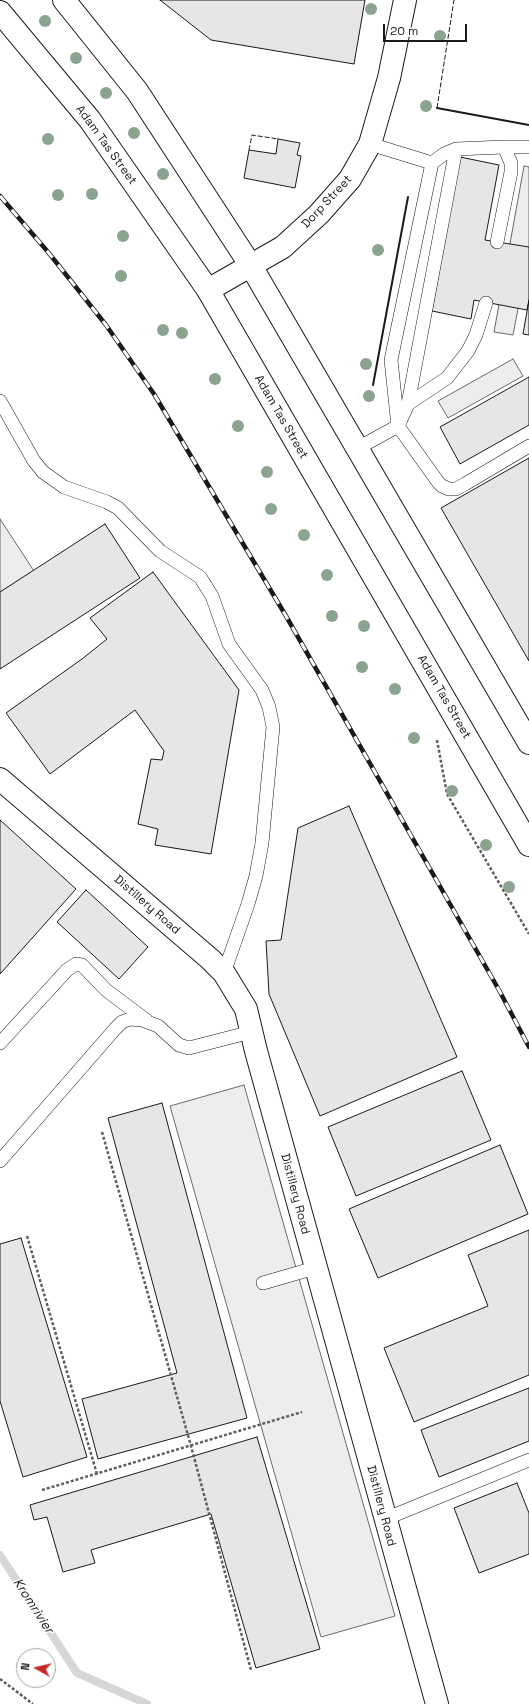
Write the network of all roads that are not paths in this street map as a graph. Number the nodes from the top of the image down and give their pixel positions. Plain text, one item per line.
1 (64, 0) edge
2 (405, 0) edge
3 (0, 12) edge
4 (370, 144) junction
5 (504, 147) junction
6 (529, 147) edge
7 (456, 150) junction
8 (432, 163) junction
9 (497, 242) dead end
10 (251, 266) junction
11 (208, 290) junction
12 (486, 303) dead end
13 (0, 401) edge
14 (408, 404) junction
15 (398, 426) junction
16 (529, 446) edge
17 (358, 448) junction
18 (529, 743) edge
19 (0, 779) edge
20 (529, 845) edge
21 (224, 973) junction
22 (150, 1023) junction
23 (252, 1032) junction
24 (0, 1043) edge
25 (0, 1161) edge
26 (315, 1268) junction
27 (263, 1283) dead end
28 (529, 1460) edge
29 (385, 1519) junction
30 (435, 1698) edge

1 - 10 main road
2 - 4 main road, Dorp Street
3 - 11 main road, Adam Tas Street
4 - 8 lane
4 - 10 main road, Dorp Street
5 - 6 lane
5 - 7 lane
5 - 9 lane
7 - 8 lane
7 - 14 lane
8 - 15 lane
10 - 11 main road, Dorp Street
10 - 17 main road
11 - 20 main road, Adam Tas Street
12 - 14 lane
13 - 21 lane
14 - 15 lane
15 - 16 lane
15 - 17 lane
17 - 18 main road
19 - 21 main road, Distillery Road
21 - 23 main road, Distillery Road
22 - 23 lane
22 - 24 lane
22 - 25 lane
23 - 26 main road, Distillery Road
26 - 27 lane
26 - 29 main road, Distillery Road
28 - 29 lane
29 - 30 main road, Distillery Road

